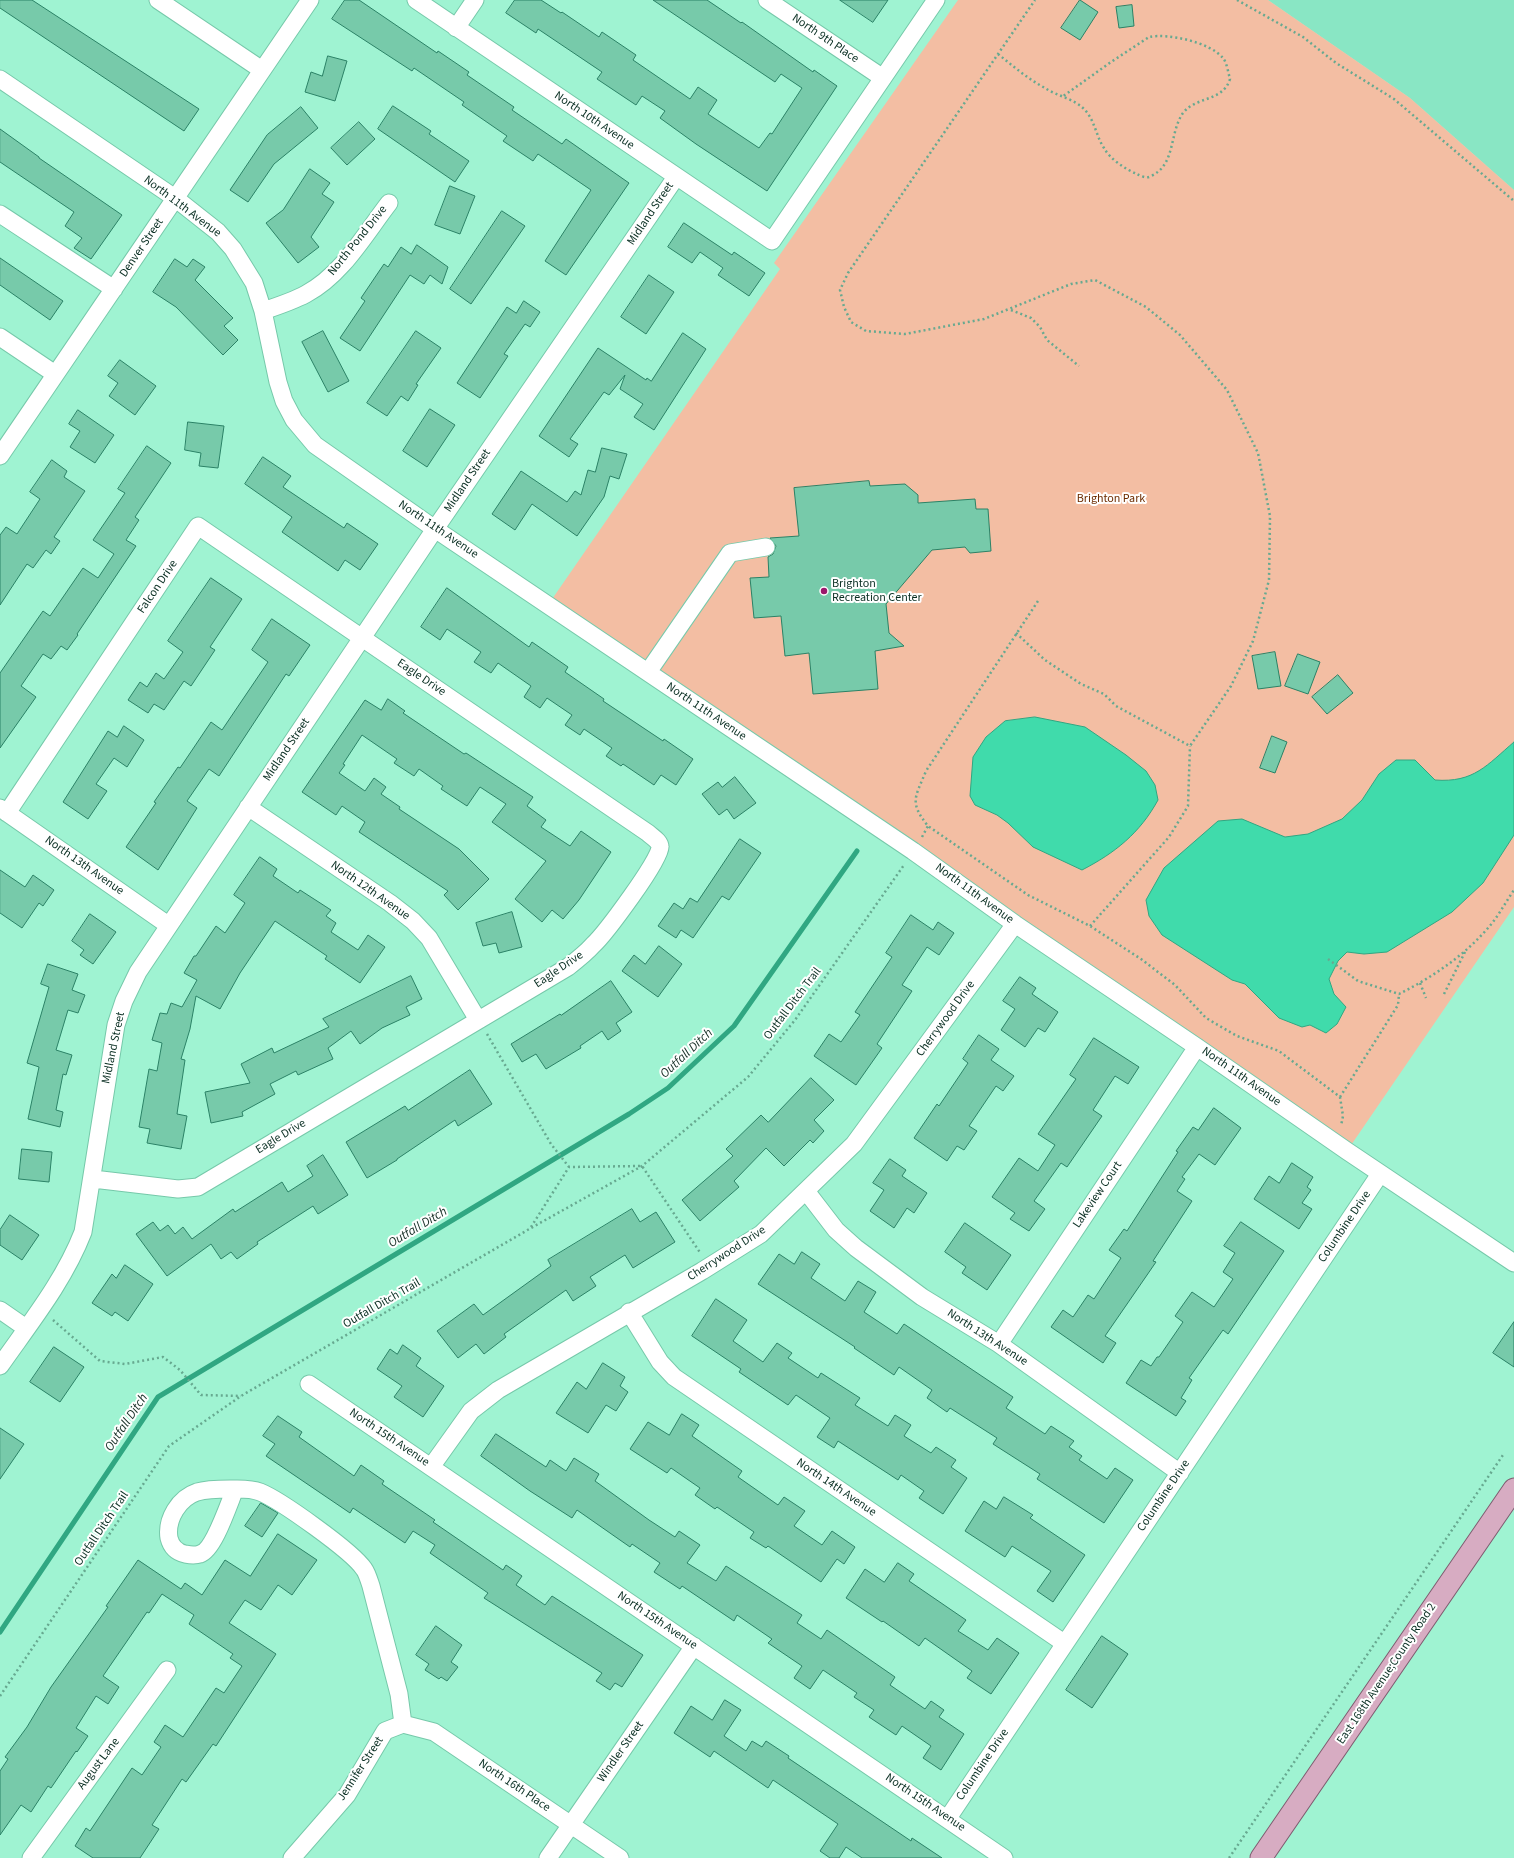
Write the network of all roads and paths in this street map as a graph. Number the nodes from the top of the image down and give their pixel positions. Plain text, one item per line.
1 (158, 0) edge
2 (310, 0) edge
3 (416, 0) edge
4 (475, 0) edge
5 (767, 0) edge
6 (936, 0) edge
7 (1035, 0) edge
8 (1237, 0) edge
9 (456, 28) junction
10 (998, 54) junction
11 (262, 70) junction
12 (883, 78) junction
13 (0, 79) edge
14 (1062, 97) junction
15 (676, 177) junction
16 (175, 198) junction
17 (1514, 200) edge
18 (389, 203) dead end
19 (0, 214) edge
20 (114, 289) junction
21 (1011, 309) junction
22 (263, 312) junction
23 (0, 337) edge
24 (1079, 366) dead end
25 (55, 374) junction
26 (0, 456) edge
27 (435, 529) junction
28 (766, 547) dead end
29 (1038, 601) dead end
30 (1016, 633) junction
31 (362, 638) junction
32 (648, 672) junction
33 (1190, 746) junction
34 (248, 807) junction
35 (4, 810) edge
36 (928, 826) junction
37 (913, 851) junction
38 (1514, 890) edge
39 (1016, 924) junction
40 (168, 925) junction
41 (1090, 926) junction
42 (1466, 950) junction
43 (1328, 959) dead end
44 (1420, 983) junction
45 (1399, 994) junction
46 (1444, 994) dead end
47 (1426, 998) dead end
48 (478, 1020) junction
49 (1197, 1047) junction
50 (1340, 1097) junction
51 (1336, 1144) junction
52 (642, 1166) junction
53 (569, 1167) junction
54 (1380, 1174) junction
55 (93, 1179) junction
56 (806, 1191) junction
57 (531, 1228) junction
58 (1514, 1263) edge
59 (710, 1267) junction
60 (40, 1308) junction
61 (0, 1310) edge
62 (629, 1312) junction
63 (26, 1328) junction
64 (999, 1344) junction
65 (0, 1366) edge
66 (309, 1384) dead end
67 (241, 1396) junction
68 (1504, 1455) dead end
69 (431, 1467) junction
70 (1180, 1473) junction
71 (235, 1489) dead end
72 (1514, 1489) edge
73 (1064, 1643) junction
74 (694, 1646) junction
75 (167, 1670) dead end
76 (0, 1696) edge
77 (403, 1724) junction
78 (948, 1818) junction
79 (571, 1825) junction
80 (31, 1858) edge
81 (292, 1858) edge
82 (548, 1858) edge
83 (620, 1858) edge
84 (1004, 1858) edge
85 (1229, 1858) edge
86 (1261, 1858) edge

1 - 11 street
2 - 11 street, Denver Street
3 - 9 street, North 10th Avenue
4 - 9 street
5 - 12 street, North 9th Place
6 - 12 street
7 - 10 path
8 - 17 path
9 - 15 street, North 10th Avenue
10 - 14 path
10 - 21 path
11 - 16 street, Denver Street
12 - 15 street, North 10th Avenue
13 - 16 street, North 11th Avenue
14 - 14 path
15 - 27 street, Midland Street
16 - 20 street, Denver Street
16 - 22 street, North 11th Avenue
18 - 22 street, North Pond Drive
19 - 20 street
20 - 25 street, Denver Street
21 - 24 path
21 - 33 path
22 - 27 street, North 11th Avenue
23 - 25 street
25 - 26 street, Denver Street
27 - 31 street, Midland Street
27 - 32 street, North 11th Avenue
28 - 32 street
29 - 30 path
30 - 33 path
30 - 36 path
31 - 34 street, Midland Street
31 - 35 street, Falcon Drive
31 - 48 street, Eagle Drive
32 - 37 street, North 11th Avenue
33 - 41 path
34 - 40 street, Midland Street
34 - 48 street, North 12th Avenue
35 - 40 street, North 13th Avenue
36 - 37 path, Outfall Ditch Trail
36 - 41 path
37 - 39 street, North 11th Avenue
37 - 52 path, Outfall Ditch Trail
38 - 42 path
39 - 49 street, North 11th Avenue
39 - 56 street, Cherrywood Drive
40 - 55 street, Midland Street
41 - 50 path
42 - 44 path
42 - 46 path
43 - 45 path
44 - 45 path
44 - 47 path
45 - 50 path
48 - 53 path
48 - 55 street, Eagle Drive
49 - 51 street, North 11th Avenue
49 - 64 street, Lakeview Court
50 - 51 path
51 - 54 street, North 11th Avenue
52 - 53 path
52 - 57 path, Outfall Ditch Trail
52 - 59 path
53 - 57 path, Outfall Ditch Trail
54 - 58 street, North 11th Avenue
54 - 70 street, Columbine Drive
55 - 60 street, Midland Street
56 - 59 street, Cherrywood Drive
56 - 64 street, North 13th Avenue
57 - 67 path, Outfall Ditch Trail
59 - 62 street, Cherrywood Drive
60 - 63 street, Midland Street
60 - 67 path
61 - 63 street
62 - 69 street, Cherrywood Drive
62 - 73 street, North 14th Avenue
63 - 65 street, Midland Street
64 - 70 street, North 13th Avenue
66 - 69 street, North 15th Avenue
67 - 76 path, Outfall Ditch Trail
68 - 85 path
69 - 74 street, North 15th Avenue
70 - 73 street, Columbine Drive
71 - 77 street
72 - 86 main road, East 168th Avenue;County Road 2
73 - 78 street, Columbine Drive
74 - 78 street, North 15th Avenue
74 - 79 street, Windler Street
75 - 80 street, August Lane
77 - 79 street, North 16th Place
77 - 81 street, Jennifer Street
78 - 84 street, North 15th Avenue
79 - 82 street, Windler Street
79 - 83 street, North 16th Place

